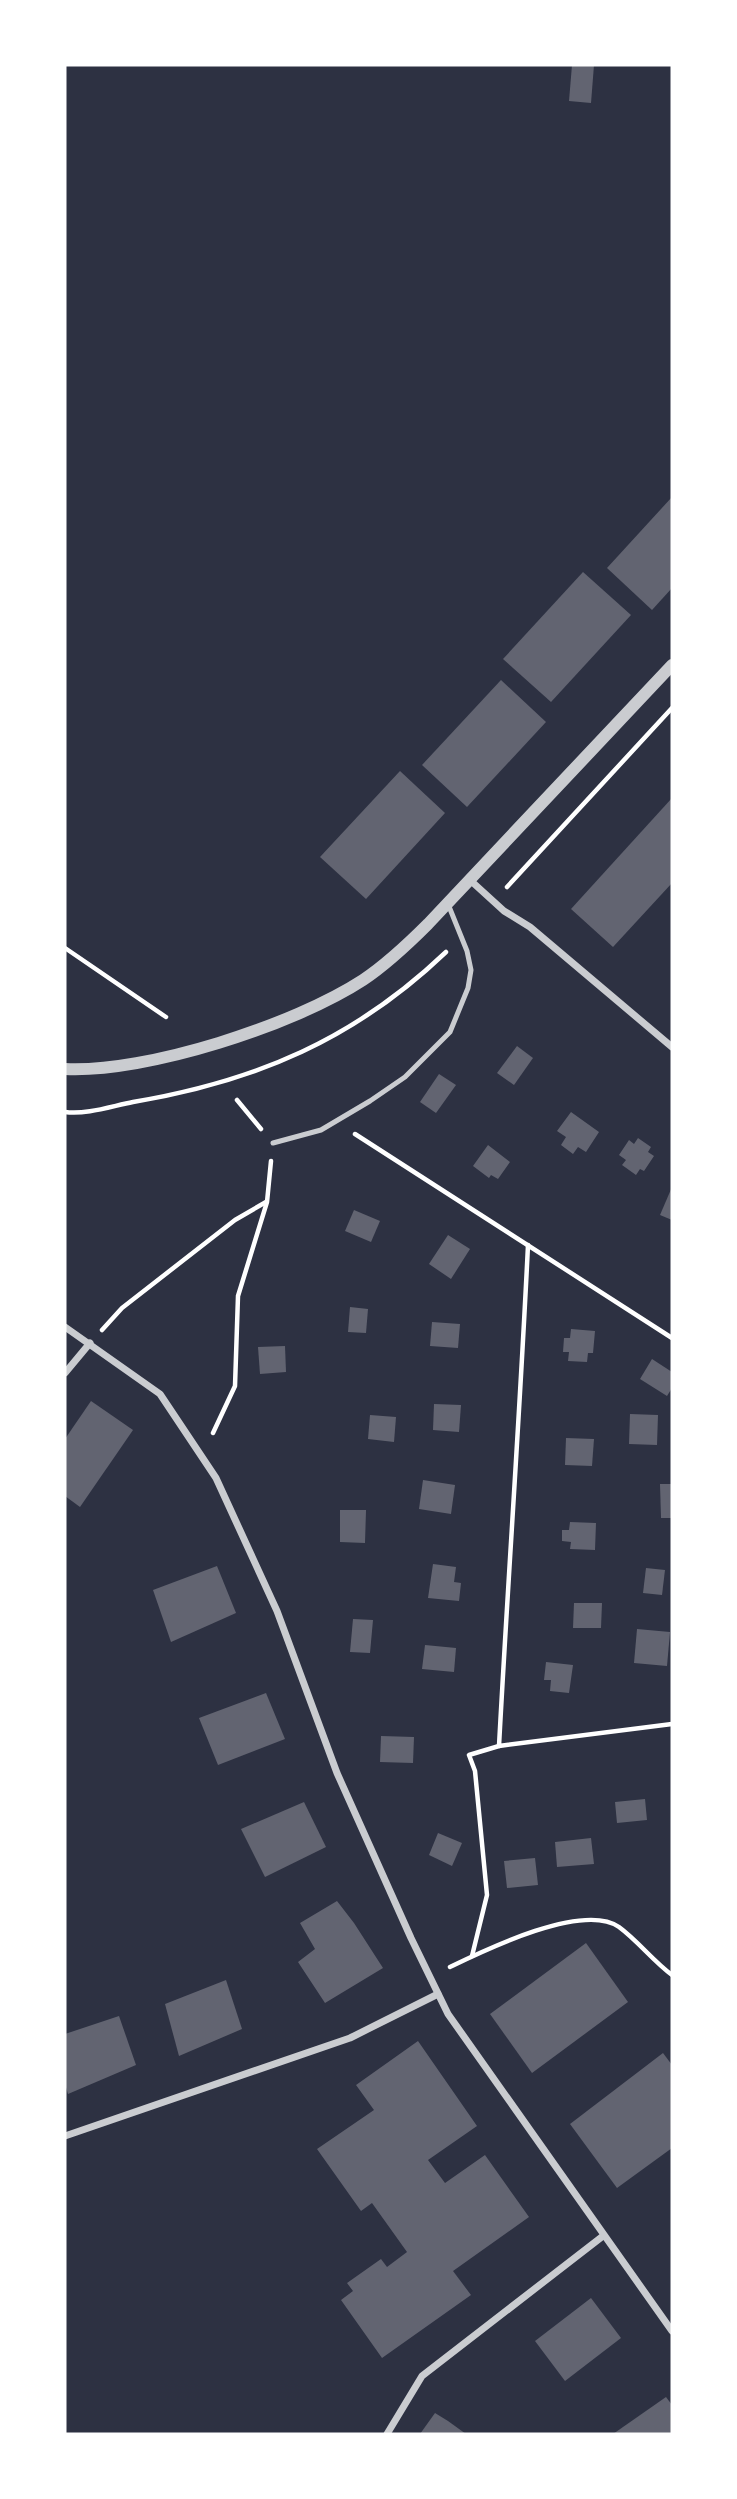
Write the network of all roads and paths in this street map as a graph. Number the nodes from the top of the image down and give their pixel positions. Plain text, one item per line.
1 (672, 665) edge
2 (470, 880) junction
3 (448, 904) junction
4 (65, 948) edge
5 (166, 1017) dead end
6 (672, 1047) edge
7 (65, 1069) edge
8 (237, 1100) dead end
9 (336, 1121) junction
10 (273, 1143) junction
11 (267, 1202) junction
12 (528, 1245) junction
13 (65, 1327) edge
14 (672, 1338) edge
15 (90, 1343) junction
16 (65, 1373) edge
17 (202, 1456) junction
18 (672, 1724) edge
19 (499, 1746) junction
20 (472, 1956) junction
21 (672, 1975) edge
22 (430, 1977) junction
23 (438, 1994) junction
24 (65, 2136) edge
25 (603, 2236) junction
26 (672, 2332) edge
27 (387, 2434) edge

1 - 2 street
2 - 3 street
2 - 6 street
3 - 7 street
3 - 9 lane
4 - 5 path
8 - 10 path
9 - 10 lane
9 - 12 path
10 - 11 path
11 - 15 path
11 - 17 path
12 - 14 path
12 - 19 path
13 - 15 street
15 - 16 street
15 - 17 street
17 - 22 street
18 - 19 path
19 - 20 path
20 - 21 path
20 - 22 path
22 - 23 street
23 - 24 street
23 - 25 street
25 - 26 street
25 - 27 street

